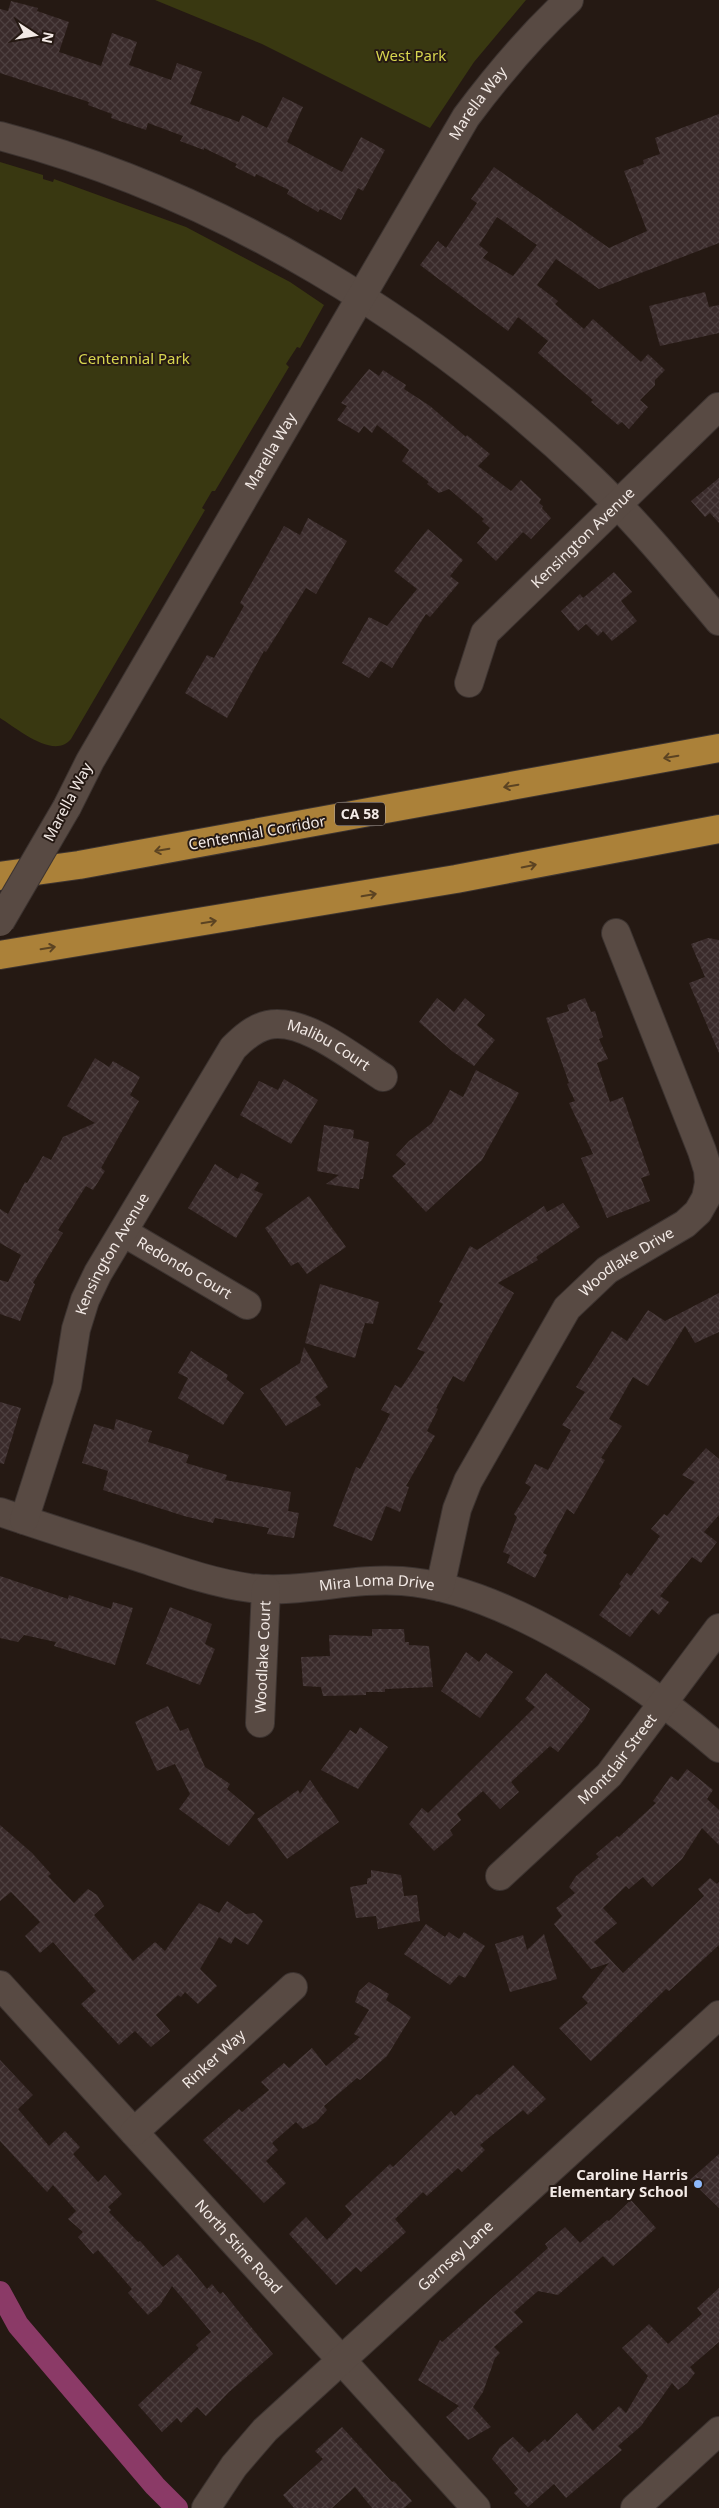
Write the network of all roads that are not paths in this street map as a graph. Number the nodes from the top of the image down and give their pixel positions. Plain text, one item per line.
1 (569, 0) edge
2 (0, 136) edge
3 (360, 296) junction
4 (718, 407) edge
5 (618, 505) junction
6 (719, 621) edge
7 (469, 683) dead end
8 (719, 748) edge
9 (719, 829) edge
10 (0, 876) edge
11 (0, 922) edge
12 (616, 934) dead end
13 (0, 955) edge
14 (269, 1025) joint
15 (383, 1077) dead end
16 (123, 1232) junction
17 (247, 1304) dead end
18 (12, 1516) edge
19 (440, 1586) junction
20 (266, 1589) junction
21 (719, 1628) edge
22 (663, 1704) junction
23 (260, 1723) dead end
24 (719, 1748) edge
25 (500, 1876) dead end
26 (0, 1985) edge
27 (293, 1988) dead end
28 (719, 2015) edge
29 (134, 2132) junction
30 (341, 2360) junction
31 (719, 2431) edge
32 (207, 2506) edge
33 (476, 2508) edge
34 (635, 2508) edge

1 - 3 street, Marella Way
2 - 3 street
3 - 5 street
3 - 11 street, Marella Way, bridge
4 - 5 street, Kensington Avenue
5 - 6 street
5 - 7 street, Kensington Avenue
8 -> 10 highway, Centennial Corridor / CA 58
13 -> 9 highway
12 - 19 street, Woodlake Drive
14 - 15 street, Malibu Court
14 - 16 street, Kensington Avenue
16 - 17 street, Redondo Court
16 - 18 street, Kensington Avenue
18 - 20 street, Mira Loma Drive
19 - 20 street, Mira Loma Drive
19 - 22 street, Mira Loma Drive
20 - 23 street, Woodlake Court
21 - 22 street, Montclair Street
22 - 24 street, Mira Loma Drive
22 - 25 street, Montclair Street
26 - 29 street, North Stine Road
27 - 29 street, Rinker Way
28 - 30 street, Garnsey Lane
29 - 30 street, North Stine Road
30 - 32 street, Garnsey Lane
30 - 33 street, North Stine Road
31 - 34 street

